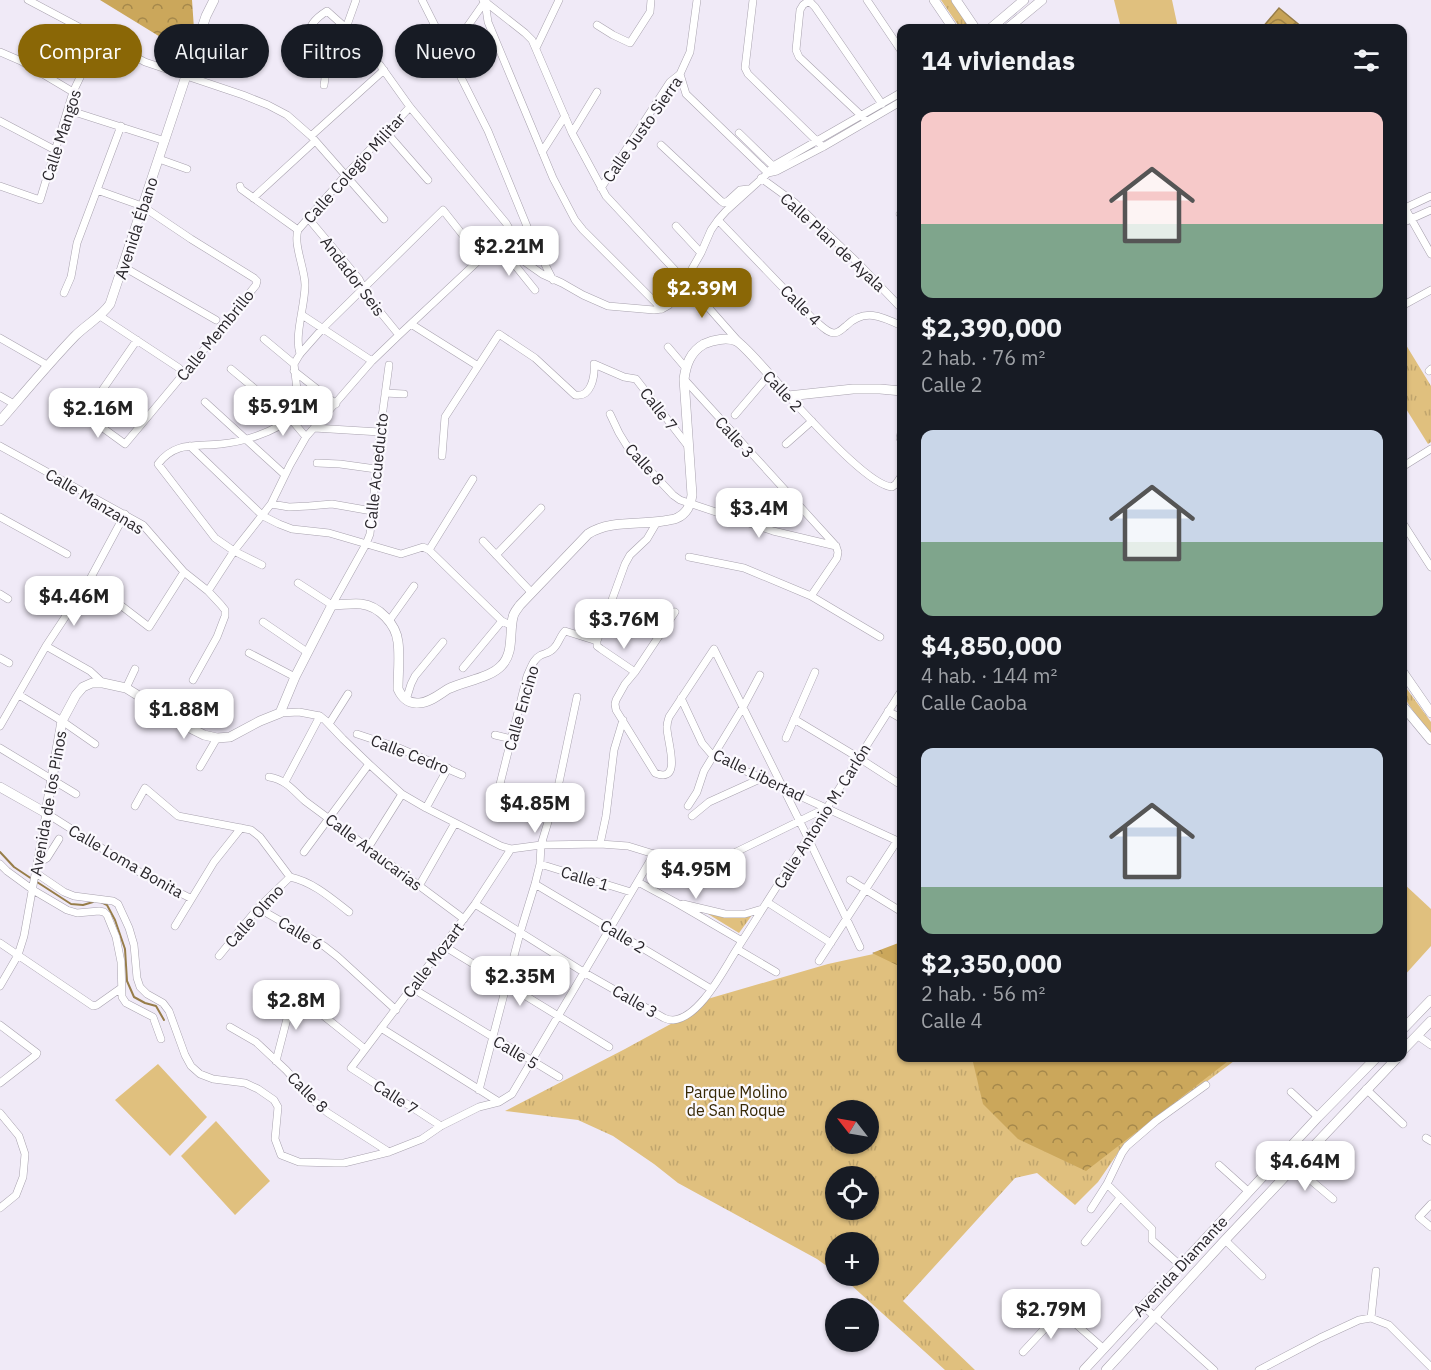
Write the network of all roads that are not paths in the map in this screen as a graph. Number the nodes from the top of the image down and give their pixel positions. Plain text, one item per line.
1 (28, 0) edge
2 (214, 0) edge
3 (356, 0) edge
4 (422, 0) edge
5 (559, 0) edge
6 (651, 0) edge
7 (697, 0) edge
8 (753, 0) edge
9 (809, 0) edge
10 (867, 0) edge
11 (934, 0) edge
12 (956, 0) edge
13 (1024, 0) edge
14 (1041, 0) edge
15 (485, 1) edge
16 (73, 24) edge
17 (203, 24) edge
18 (312, 24) edge
19 (342, 24) edge
20 (347, 24) edge
21 (469, 24) edge
22 (950, 24) edge
23 (972, 24) edge
24 (996, 24) edge
25 (1013, 24) edge
26 (597, 25) dead end
27 (897, 45) edge
28 (536, 48) junction
29 (0, 52) edge
30 (384, 70) joint
31 (680, 74) junction
32 (80, 78) edge
33 (186, 78) edge
34 (193, 78) edge
35 (324, 78) edge
36 (324, 85) dead end
37 (74, 92) junction
38 (597, 92) dead end
39 (897, 95) edge
40 (897, 103) edge
41 (882, 104) junction
42 (410, 107) junction
43 (68, 110) junction
44 (565, 116) junction
45 (864, 118) junction
46 (0, 120) edge
47 (121, 126) junction
48 (386, 132) junction
49 (572, 133) junction
50 (739, 133) dead end
51 (313, 139) junction
52 (165, 141) junction
53 (817, 141) junction
54 (661, 145) dead end
55 (823, 147) junction
56 (55, 150) junction
57 (542, 152) junction
58 (159, 159) junction
59 (187, 168) dead end
60 (771, 169) junction
61 (345, 176) junction
62 (761, 178) junction
63 (428, 180) dead end
64 (0, 186) edge
65 (240, 186) dead end
66 (601, 188) junction
67 (750, 189) junction
68 (97, 190) junction
69 (1431, 196) edge
70 (253, 198) junction
71 (142, 206) junction
72 (1407, 208) edge
73 (1431, 210) edge
74 (1407, 213) edge
75 (308, 218) junction
76 (384, 219) dead end
77 (1411, 219) junction
78 (718, 220) junction
79 (1407, 221) edge
80 (676, 226) dead end
81 (298, 230) junction
82 (508, 250) junction
83 (701, 253) junction
84 (1431, 254) edge
85 (481, 258) junction
86 (122, 266) junction
87 (532, 268) junction
88 (553, 280) junction
89 (685, 281) junction
90 (364, 288) junction
91 (535, 290) dead end
92 (1431, 290) edge
93 (64, 293) dead end
94 (1407, 303) edge
95 (897, 304) edge
96 (662, 309) junction
97 (303, 315) junction
98 (100, 316) junction
99 (216, 320) dead end
100 (411, 324) junction
101 (897, 324) edge
102 (323, 328) junction
103 (399, 335) junction
104 (0, 338) edge
105 (264, 339) dead end
106 (136, 340) junction
107 (738, 342) junction
108 (668, 347) dead end
109 (300, 354) junction
110 (372, 361) junction
111 (389, 365) dead end
112 (47, 366) junction
113 (478, 366) junction
114 (686, 367) junction
115 (179, 368) dead end
116 (294, 368) junction
117 (231, 369) dead end
118 (769, 375) junction
119 (684, 380) junction
120 (897, 391) edge
121 (385, 393) junction
122 (404, 394) dead end
123 (0, 396) edge
124 (788, 396) junction
125 (205, 402) dead end
126 (14, 404) junction
127 (336, 404) junction
128 (610, 414) dead end
129 (735, 416) dead end
130 (290, 418) junction
131 (0, 421) edge
132 (812, 421) junction
133 (314, 428) junction
134 (380, 432) junction
135 (306, 437) junction
136 (246, 439) junction
137 (786, 444) dead end
138 (0, 446) edge
139 (190, 446) junction
140 (688, 446) junction
141 (1431, 449) edge
142 (442, 456) dead end
143 (317, 463) dead end
144 (1407, 464) edge
145 (376, 469) junction
146 (285, 475) junction
147 (473, 479) dead end
148 (897, 482) edge
149 (691, 503) junction
150 (271, 504) junction
151 (541, 508) dead end
152 (372, 511) junction
153 (125, 514) junction
154 (263, 516) junction
155 (0, 517) edge
156 (657, 522) junction
157 (1407, 529) edge
158 (483, 541) dead end
159 (366, 544) junction
160 (836, 546) junction
161 (429, 550) junction
162 (234, 551) junction
163 (67, 554) dead end
164 (496, 555) junction
165 (689, 557) dead end
166 (1430, 563) edge
167 (262, 565) dead end
168 (184, 572) junction
169 (89, 581) junction
170 (298, 583) dead end
171 (414, 586) dead end
172 (208, 591) junction
173 (532, 592) junction
174 (0, 594) edge
175 (811, 596) junction
176 (8, 599) dead end
177 (332, 605) junction
178 (675, 612) dead end
179 (389, 621) junction
180 (502, 621) junction
181 (263, 622) dead end
182 (512, 626) junction
183 (880, 637) dead end
184 (443, 642) dead end
185 (597, 644) junction
186 (46, 646) junction
187 (307, 652) junction
188 (249, 653) dead end
189 (0, 658) edge
190 (9, 663) dead end
191 (463, 668) dead end
192 (135, 669) dead end
193 (635, 672) junction
194 (815, 672) dead end
195 (760, 675) dead end
196 (296, 677) junction
197 (1407, 678) edge
198 (193, 680) dead end
199 (103, 683) junction
200 (126, 688) junction
201 (348, 694) dead end
202 (19, 695) junction
203 (577, 697) dead end
204 (681, 698) junction
205 (897, 698) edge
206 (406, 700) junction
207 (743, 707) junction
208 (888, 711) junction
209 (1407, 711) edge
210 (280, 713) junction
211 (1431, 713) edge
212 (320, 716) junction
213 (897, 716) edge
214 (794, 719) junction
215 (623, 720) junction
216 (62, 721) junction
217 (329, 724) junction
218 (0, 726) edge
219 (357, 734) dead end
220 (495, 735) dead end
221 (217, 738) junction
222 (786, 738) dead end
223 (512, 739) junction
224 (1431, 740) edge
225 (95, 744) dead end
226 (0, 748) edge
227 (713, 756) junction
228 (859, 758) junction
229 (369, 764) junction
230 (200, 767) dead end
231 (448, 768) junction
232 (462, 775) dead end
233 (269, 777) dead end
234 (762, 778) junction
235 (52, 779) junction
236 (285, 782) junction
237 (897, 782) edge
238 (0, 787) edge
239 (783, 788) junction
240 (76, 794) dead end
241 (402, 794) junction
242 (135, 806) dead end
243 (688, 806) dead end
244 (827, 807) junction
245 (426, 808) junction
246 (46, 813) junction
247 (551, 814) junction
248 (692, 816) dead end
249 (329, 818) junction
250 (800, 821) junction
251 (455, 823) junction
252 (241, 828) junction
253 (808, 838) junction
254 (59, 839) dead end
255 (897, 841) edge
256 (600, 844) junction
257 (541, 845) junction
258 (897, 845) edge
259 (368, 848) junction
260 (511, 849) junction
261 (304, 852) dead end
262 (654, 854) junction
263 (0, 864) edge
264 (38, 864) junction
265 (540, 864) junction
266 (290, 877) junction
267 (850, 880) dead end
268 (35, 882) junction
269 (638, 882) junction
270 (535, 884) junction
271 (419, 886) junction
272 (866, 889) junction
273 (631, 892) junction
274 (190, 898) junction
275 (675, 902) junction
276 (767, 902) junction
277 (476, 904) junction
278 (258, 908) junction
279 (762, 909) junction
280 (897, 909) edge
281 (349, 912) dead end
282 (464, 919) junction
283 (846, 920) junction
284 (175, 926) dead end
285 (610, 928) junction
286 (520, 933) junction
287 (742, 941) junction
288 (0, 943) edge
289 (831, 943) junction
290 (444, 946) junction
291 (860, 947) dead end
292 (737, 949) junction
293 (18, 955) junction
294 (219, 956) dead end
295 (819, 962) dead end
296 (776, 972) dead end
297 (585, 973) junction
298 (507, 984) junction
299 (285, 985) dead end
300 (0, 986) edge
301 (122, 988) junction
302 (412, 988) junction
303 (711, 989) junction
304 (297, 994) junction
305 (1431, 1000) edge
306 (396, 1010) junction
307 (558, 1016) junction
308 (672, 1021) joint
309 (1431, 1021) edge
310 (0, 1025) edge
311 (1407, 1025) edge
312 (230, 1027) dead end
313 (381, 1028) junction
314 (1418, 1036) junction
315 (494, 1038) junction
316 (161, 1039) dead end
317 (1431, 1045) edge
318 (1407, 1046) edge
319 (609, 1047) dead end
320 (365, 1049) junction
321 (276, 1061) junction
322 (532, 1062) junction
323 (1372, 1062) edge
324 (1393, 1062) edge
325 (351, 1068) joint
326 (559, 1077) dead end
327 (0, 1083) edge
328 (1206, 1085) dead end
329 (1366, 1089) junction
330 (479, 1090) junction
331 (1291, 1092) dead end
332 (499, 1102) junction
333 (0, 1113) edge
334 (1318, 1117) junction
335 (1403, 1124) dead end
336 (441, 1126) junction
337 (389, 1152) junction
338 (1219, 1165) dead end
339 (1294, 1166) junction
340 (1261, 1179) junction
341 (1107, 1184) junction
342 (1273, 1189) junction
343 (1249, 1192) junction
344 (1120, 1197) junction
345 (1333, 1199) dead end
346 (1431, 1205) edge
347 (0, 1208) edge
348 (1091, 1209) dead end
349 (1431, 1227) edge
350 (1225, 1240) junction
351 (1085, 1242) dead end
352 (1181, 1266) junction
353 (1376, 1271) dead end
354 (1262, 1275) dead end
355 (1143, 1306) junction
356 (1156, 1317) junction
357 (1371, 1318) junction
358 (1104, 1349) junction
359 (1023, 1352) dead end
360 (1203, 1366) edge
361 (1431, 1367) edge
362 (1084, 1370) edge
363 (1106, 1370) edge
364 (1214, 1370) edge
365 (1259, 1370) edge

1 - 16 street
2 - 17 main road, Avenida Ébano
3 - 20 street
4 - 88 street
5 - 28 street
6 - 26 street
7 - 31 street, Calle Justo Sierra
8 - 53 street
9 - 41 street
9 - 45 street
10 - 27 street
11 - 22 main road
12 - 23 main road
13 - 24 main road
14 - 25 main road
15 - 21 street
15 - 28 street, Calle 2
15 - 57 street
18 - 19 street
28 - 44 street, Calle 2
29 - 37 street
30 - 42 street
30 - 51 street
31 - 60 street
31 - 66 street, Calle Justo Sierra
32 - 37 street, Calle Mangos
33 - 52 main road, Avenida Ébano
34 - 51 street
35 - 36 street
37 - 43 street, Calle Mangos
38 - 49 street
39 - 41 street
40 - 45 street
41 - 45 street
42 - 48 street, Calle Colegio Militar
42 - 87 street
43 - 47 street
43 - 56 street, Calle Mangos
44 - 49 street, Calle 2
44 - 57 street
45 - 53 street
45 - 55 street
46 - 56 street
47 - 52 street
47 - 68 street
48 - 61 street, Calle Colegio Militar
48 - 63 street
49 - 66 street, Calle 2
50 - 60 street
51 - 61 street
51 - 70 street
52 - 58 main road, Avenida Ébano
53 - 55 street
53 - 60 street
54 - 67 street
55 - 60 street
56 - 64 street, Calle Mangos
57 - 96 street
58 - 59 street
58 - 71 main road, Avenida Ébano
60 - 62 street
61 - 75 street, Calle Colegio Militar
61 - 76 street
62 - 67 street
62 - 95 street, Calle Plan de Ayala
65 - 70 street
66 - 89 street, Calle 2
67 - 78 street
68 - 71 street
68 - 93 street
69 - 72 street
70 - 81 street
71 - 86 main road, Avenida Ébano
71 - 106 street, Calle Membrillo
73 - 77 street
74 - 77 street
75 - 81 street, Calle Colegio Militar
75 - 90 street, Andador Seis
77 - 79 street
77 - 84 street
78 - 83 street
78 - 101 street, Calle 4
80 - 83 street
81 - 97 street
82 - 85 street
82 - 87 street
82 - 91 street
83 - 89 street
85 - 90 street
85 - 100 street
86 - 98 main road, Avenida Ébano
86 - 99 street
87 - 88 street
88 - 96 street
89 - 96 street
89 - 107 street, Calle 2
90 - 102 street
90 - 103 street, Andador Seis
92 - 94 street
97 - 102 street
97 - 109 street
98 - 106 street
98 - 112 main road, Avenida Ébano
100 - 103 street
100 - 113 street
102 - 109 street
102 - 110 street
103 - 110 street
104 - 112 street
105 - 116 street
106 - 115 street
107 - 114 main road
107 - 118 main road, Calle 2
108 - 114 street
109 - 116 street
110 - 127 street
111 - 121 street, Calle Acueducto
112 - 126 main road, Avenida Ébano
113 - 140 street, Calle 7
113 - 142 street
114 - 119 main road
116 - 127 street
116 - 130 street
117 - 130 street
118 - 124 main road, Calle 2
118 - 129 street
119 - 140 main road
119 - 160 street, Calle 3
120 - 124 main road
121 - 122 street
121 - 134 street, Calle Acueducto
123 - 126 street
124 - 132 street, Calle 2
125 - 136 street
126 - 131 main road, Avenida Ébano
127 - 133 street
128 - 149 street, Calle 8
130 - 135 street
130 - 136 street
132 - 137 street
132 - 148 street, Calle 2
133 - 134 street
133 - 135 street
134 - 145 street, Calle Acueducto
135 - 146 street
136 - 139 street
136 - 146 street
138 - 153 street, Calle Manzanas
139 - 154 street
139 - 162 street
140 - 149 main road
141 - 144 street
143 - 145 street
145 - 152 street, Calle Acueducto
146 - 150 street
147 - 161 street
149 - 156 main road
149 - 160 street
150 - 152 street
150 - 154 street
151 - 164 street
152 - 159 street, Calle Acueducto
153 - 168 street, Calle Manzanas
153 - 169 street
154 - 159 street
154 - 162 street
155 - 163 street
156 - 173 main road
156 - 185 street
157 - 166 street
158 - 164 street
159 - 161 street
159 - 177 street, Calle Acueducto
160 - 175 street
161 - 180 street
162 - 167 street
162 - 172 street
164 - 173 street
165 - 175 street
168 - 169 street
168 - 172 street, Calle Manzanas
169 - 186 street
170 - 177 street
171 - 179 street
172 - 198 street, Calle Manzanas
173 - 182 main road
174 - 176 street
175 - 183 street
177 - 179 main road
177 - 187 main road, Calle Acueducto
178 - 193 street
179 - 206 main road
180 - 182 street
180 - 191 street
181 - 187 street
182 - 206 main road
184 - 206 street
185 - 193 street
185 - 223 street, Calle Encino
186 - 199 street
186 - 202 street
187 - 196 main road, Calle Acueducto
188 - 196 street
189 - 190 street
192 - 200 street
193 - 215 street
194 - 214 street
195 - 207 street
196 - 210 main road, Calle Acueducto
197 - 211 main road
199 - 200 main road
199 - 216 main road, Avenida de los Pinos
200 - 221 main road
201 - 217 street
202 - 216 street
202 - 218 street
203 - 247 street
204 - 207 street
204 - 215 street
204 - 227 street, Calle Libertad
205 - 208 street, Calle Antonio M. Carlón
207 - 227 street
207 - 239 street
208 - 213 street
208 - 228 street, Calle Antonio M. Carlón
209 - 224 main road
210 - 212 street
210 - 221 main road
212 - 217 street
212 - 236 street
214 - 222 street
214 - 228 street
215 - 256 street
216 - 225 street
216 - 235 main road, Avenida de los Pinos
217 - 229 street
219 - 231 street, Calle Cedro
220 - 223 street
221 - 230 street
223 - 247 street, Calle Encino
226 - 235 street
227 - 234 street, Calle Libertad
227 - 243 street
228 - 237 street
228 - 244 street, Calle Antonio M. Carlón
229 - 241 street
229 - 249 street
231 - 232 street, Calle Cedro
231 - 245 street
233 - 236 street
234 - 239 street, Calle Libertad
234 - 248 street
235 - 240 street
235 - 246 main road, Avenida de los Pinos
236 - 249 street, Calle Araucarias
238 - 246 main road, Calle Loma Bonita
239 - 244 street, Calle Libertad
239 - 250 street
241 - 245 street
241 - 259 street
242 - 252 street
244 - 250 street
244 - 253 street, Calle Antonio M. Carlón
244 - 255 street, Calle Libertad
245 - 251 street
246 - 264 street, Avenida de los Pinos
246 - 274 street, Calle Loma Bonita
247 - 257 street
249 - 259 street, Calle Araucarias
249 - 261 street
250 - 253 street
250 - 262 street
251 - 260 street
251 - 271 street
252 - 266 street
252 - 274 street
253 - 276 street, Calle Antonio M. Carlón
253 - 283 street
254 - 264 street
256 - 257 street
256 - 262 street
257 - 260 street
257 - 265 street
258 - 272 street
259 - 271 street, Calle Araucarias
260 - 277 street, Calle Mozart
262 - 269 street
263 - 268 street
264 - 268 street, Avenida de los Pinos
265 - 270 street
265 - 273 street, Calle 1
266 - 278 street, Calle Olmo
266 - 281 street
267 - 272 street
268 - 293 street, Avenida de los Pinos
268 - 301 street
268 - 337 street
269 - 273 street
269 - 275 street
270 - 285 street, Calle 2
270 - 286 street
271 - 282 street, Calle Araucarias
272 - 280 street
272 - 283 street
273 - 285 street
274 - 284 street
275 - 279 street
275 - 287 street
276 - 279 street, Calle Antonio M. Carlón
276 - 289 street
277 - 282 street, Calle Mozart
277 - 286 street, Calle 3
278 - 294 street, Calle Olmo
278 - 306 street, Calle 6
279 - 287 street, Calle Antonio M. Carlón
282 - 290 street, Calle Mozart
283 - 289 street
283 - 291 street
285 - 297 street
285 - 303 street, Calle 2
286 - 297 street, Calle 3
286 - 298 street
287 - 292 street, Calle Antonio M. Carlón
288 - 293 street
289 - 295 street
290 - 298 street
290 - 302 street, Calle Mozart
292 - 296 street
292 - 303 street, Calle Antonio M. Carlón
293 - 300 street, Avenida de los Pinos
293 - 301 street
297 - 307 street
297 - 308 street, Calle 3
298 - 307 street
298 - 315 street
299 - 304 street
301 - 316 street
302 - 306 street, Calle Mozart
302 - 315 street, Calle 5
303 - 308 street, Calle Antonio M. Carlón
304 - 320 street
304 - 321 street
305 - 311 main road
306 - 313 street, Calle Mozart
307 - 319 street
307 - 322 street
309 - 314 main road
310 - 327 street
312 - 321 street, Calle 8
313 - 320 street, Calle Mozart
313 - 330 street
314 - 317 street
314 - 318 main road
315 - 322 street, Calle 5
315 - 330 street
320 - 325 street, Calle Mozart
321 - 337 street, Calle 8
322 - 326 street, Calle 5
322 - 332 street
323 - 334 main road, Avenida Diamante
324 - 329 main road, Avenida Diamante
325 - 336 street, Calle 7
328 - 341 street
329 - 335 street
329 - 339 main road, Avenida Diamante
330 - 332 street
331 - 334 street
332 - 336 street
333 - 347 street
334 - 340 main road, Avenida Diamante
336 - 337 street
338 - 343 street
339 - 342 main road, Avenida Diamante
339 - 345 street
340 - 342 main road
340 - 343 main road, Avenida Diamante
341 - 344 street
341 - 348 street
342 - 350 main road, Avenida Diamante
343 - 352 main road, Avenida Diamante
344 - 351 street
344 - 352 street
346 - 349 street
350 - 354 street
350 - 356 main road, Avenida Diamante
352 - 355 main road, Avenida Diamante
353 - 357 street
355 - 356 street
355 - 358 main road, Avenida Diamante
356 - 360 street
356 - 363 main road, Avenida Diamante
357 - 361 street
357 - 365 street
358 - 359 street
358 - 362 main road, Avenida Diamante
360 - 364 street

